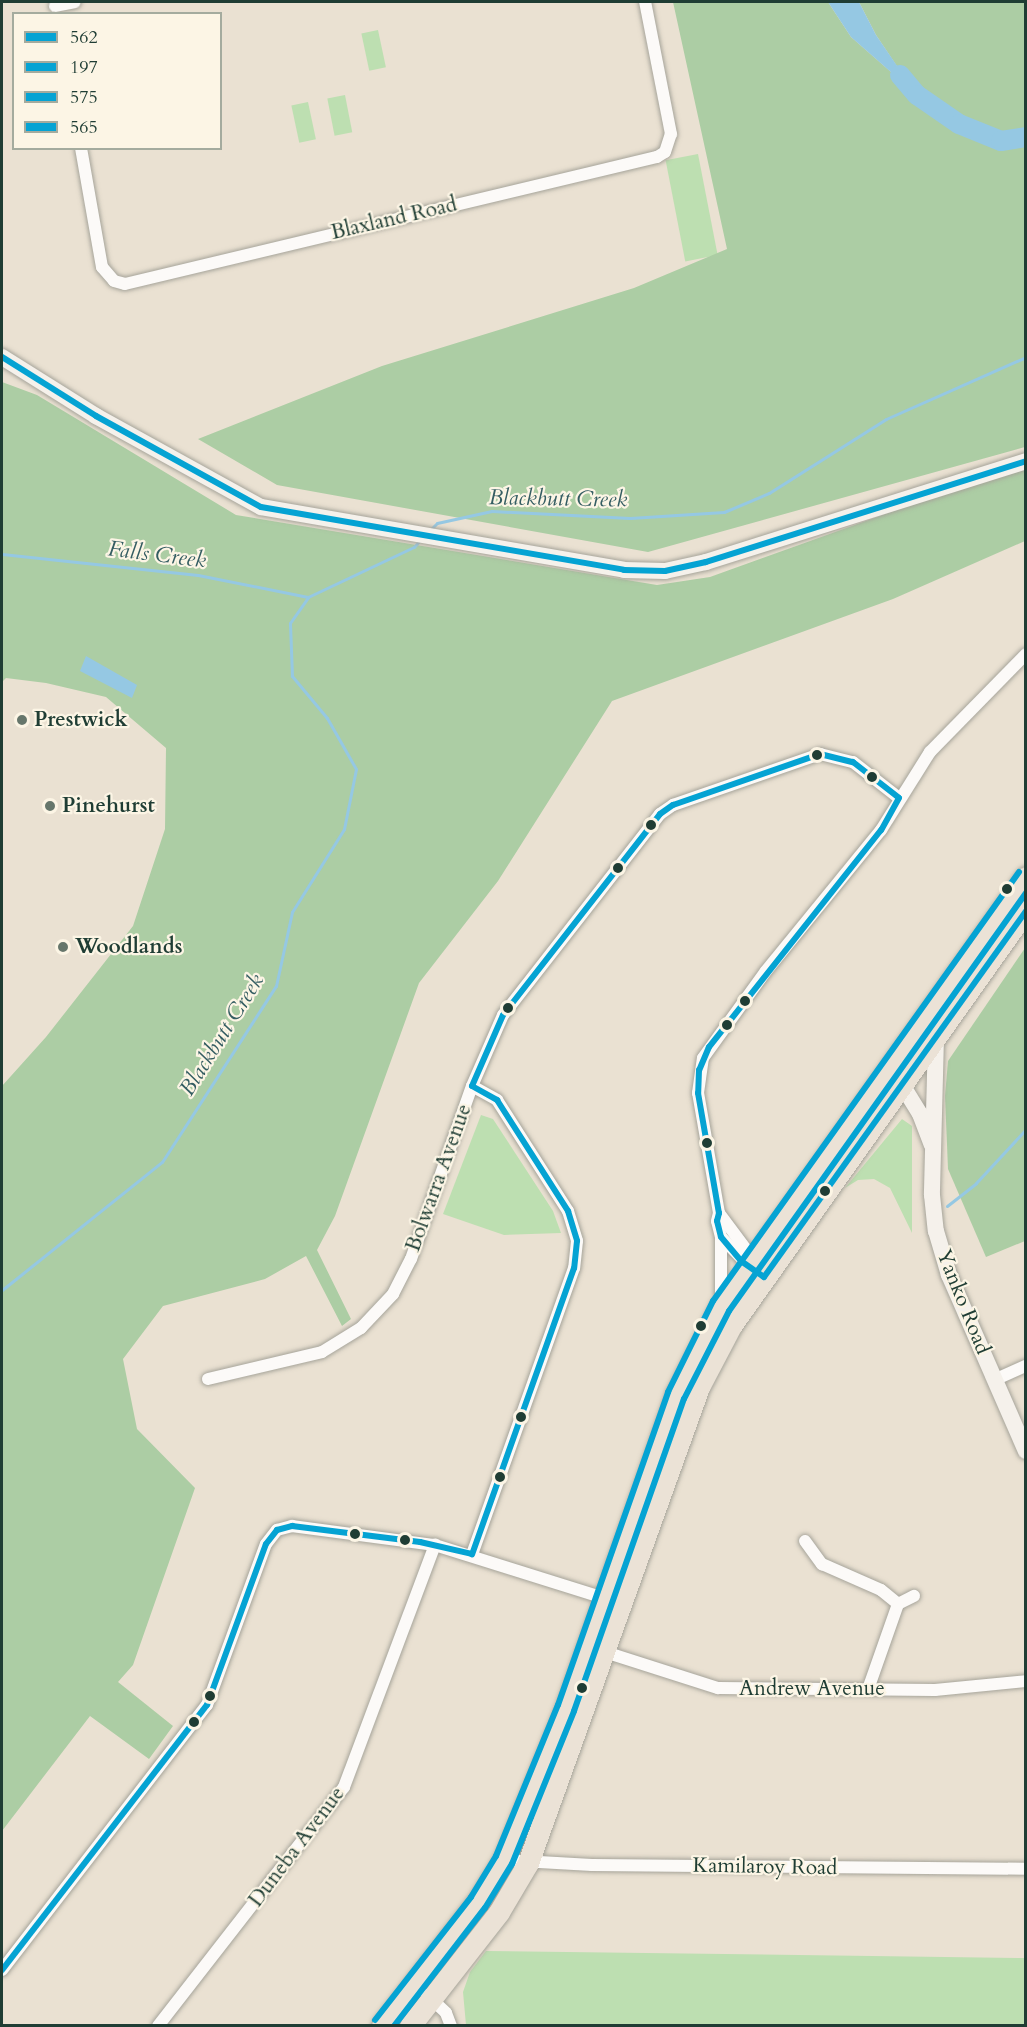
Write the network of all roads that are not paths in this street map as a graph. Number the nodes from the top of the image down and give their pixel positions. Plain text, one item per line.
1 (75, 2) edge
2 (645, 2) edge
3 (55, 7) edge
4 (81, 150) edge
5 (2, 357) edge
6 (1026, 460) edge
7 (1026, 654) edge
8 (899, 798) junction
9 (1026, 877) edge
10 (1026, 910) edge
11 (936, 1037) junction
12 (901, 1077) junction
13 (472, 1086) junction
14 (934, 1116) junction
15 (932, 1146) junction
16 (719, 1213) junction
17 (721, 1237) junction
18 (755, 1267) junction
19 (721, 1305) junction
20 (1026, 1366) edge
21 (208, 1379) dead end
22 (994, 1380) junction
23 (1026, 1451) edge
24 (805, 1541) dead end
25 (435, 1545) junction
26 (472, 1554) junction
27 (914, 1596) dead end
28 (604, 1598) junction
29 (898, 1604) junction
30 (605, 1652) junction
31 (1026, 1681) edge
32 (868, 1689) junction
33 (504, 1860) junction
34 (528, 1863) junction
35 (1026, 1869) edge
36 (2, 1970) edge
37 (414, 1985) junction
38 (432, 1998) junction
39 (158, 2025) edge
40 (382, 2025) edge
41 (410, 2025) edge
42 (451, 2025) edge

1 - 3 street
2 - 4 street, Blaxland Road
5 - 6 main road
7 - 8 street
8 - 13 street, Bolwarra Avenue
8 - 16 street
9 - 12 highway
10 - 11 highway
11 - 12 highway
11 - 14 main road, Yanko Road
12 - 14 main road
12 - 15 main road, Yanko Road
12 - 18 highway
13 - 21 street, Bolwarra Avenue
13 - 26 street
14 - 15 main road, Yanko Road
15 - 22 main road, Yanko Road
16 - 17 street
16 - 18 street
17 - 18 street
17 - 19 street
18 - 19 highway
18 - 30 highway
19 - 28 highway
20 - 22 street
22 - 23 main road, Yanko Road
24 - 29 street
25 - 26 street
25 - 36 street
25 - 39 street, Duneba Avenue
26 - 28 street
27 - 29 street
28 - 33 highway
29 - 32 street
30 - 32 street, Andrew Avenue
30 - 34 highway
31 - 32 street, Andrew Avenue
33 - 34 street, Kamilaroy Road
33 - 37 highway
34 - 35 street, Kamilaroy Road
34 - 38 highway
37 - 38 street
37 - 40 highway
38 - 41 highway
38 - 42 street

